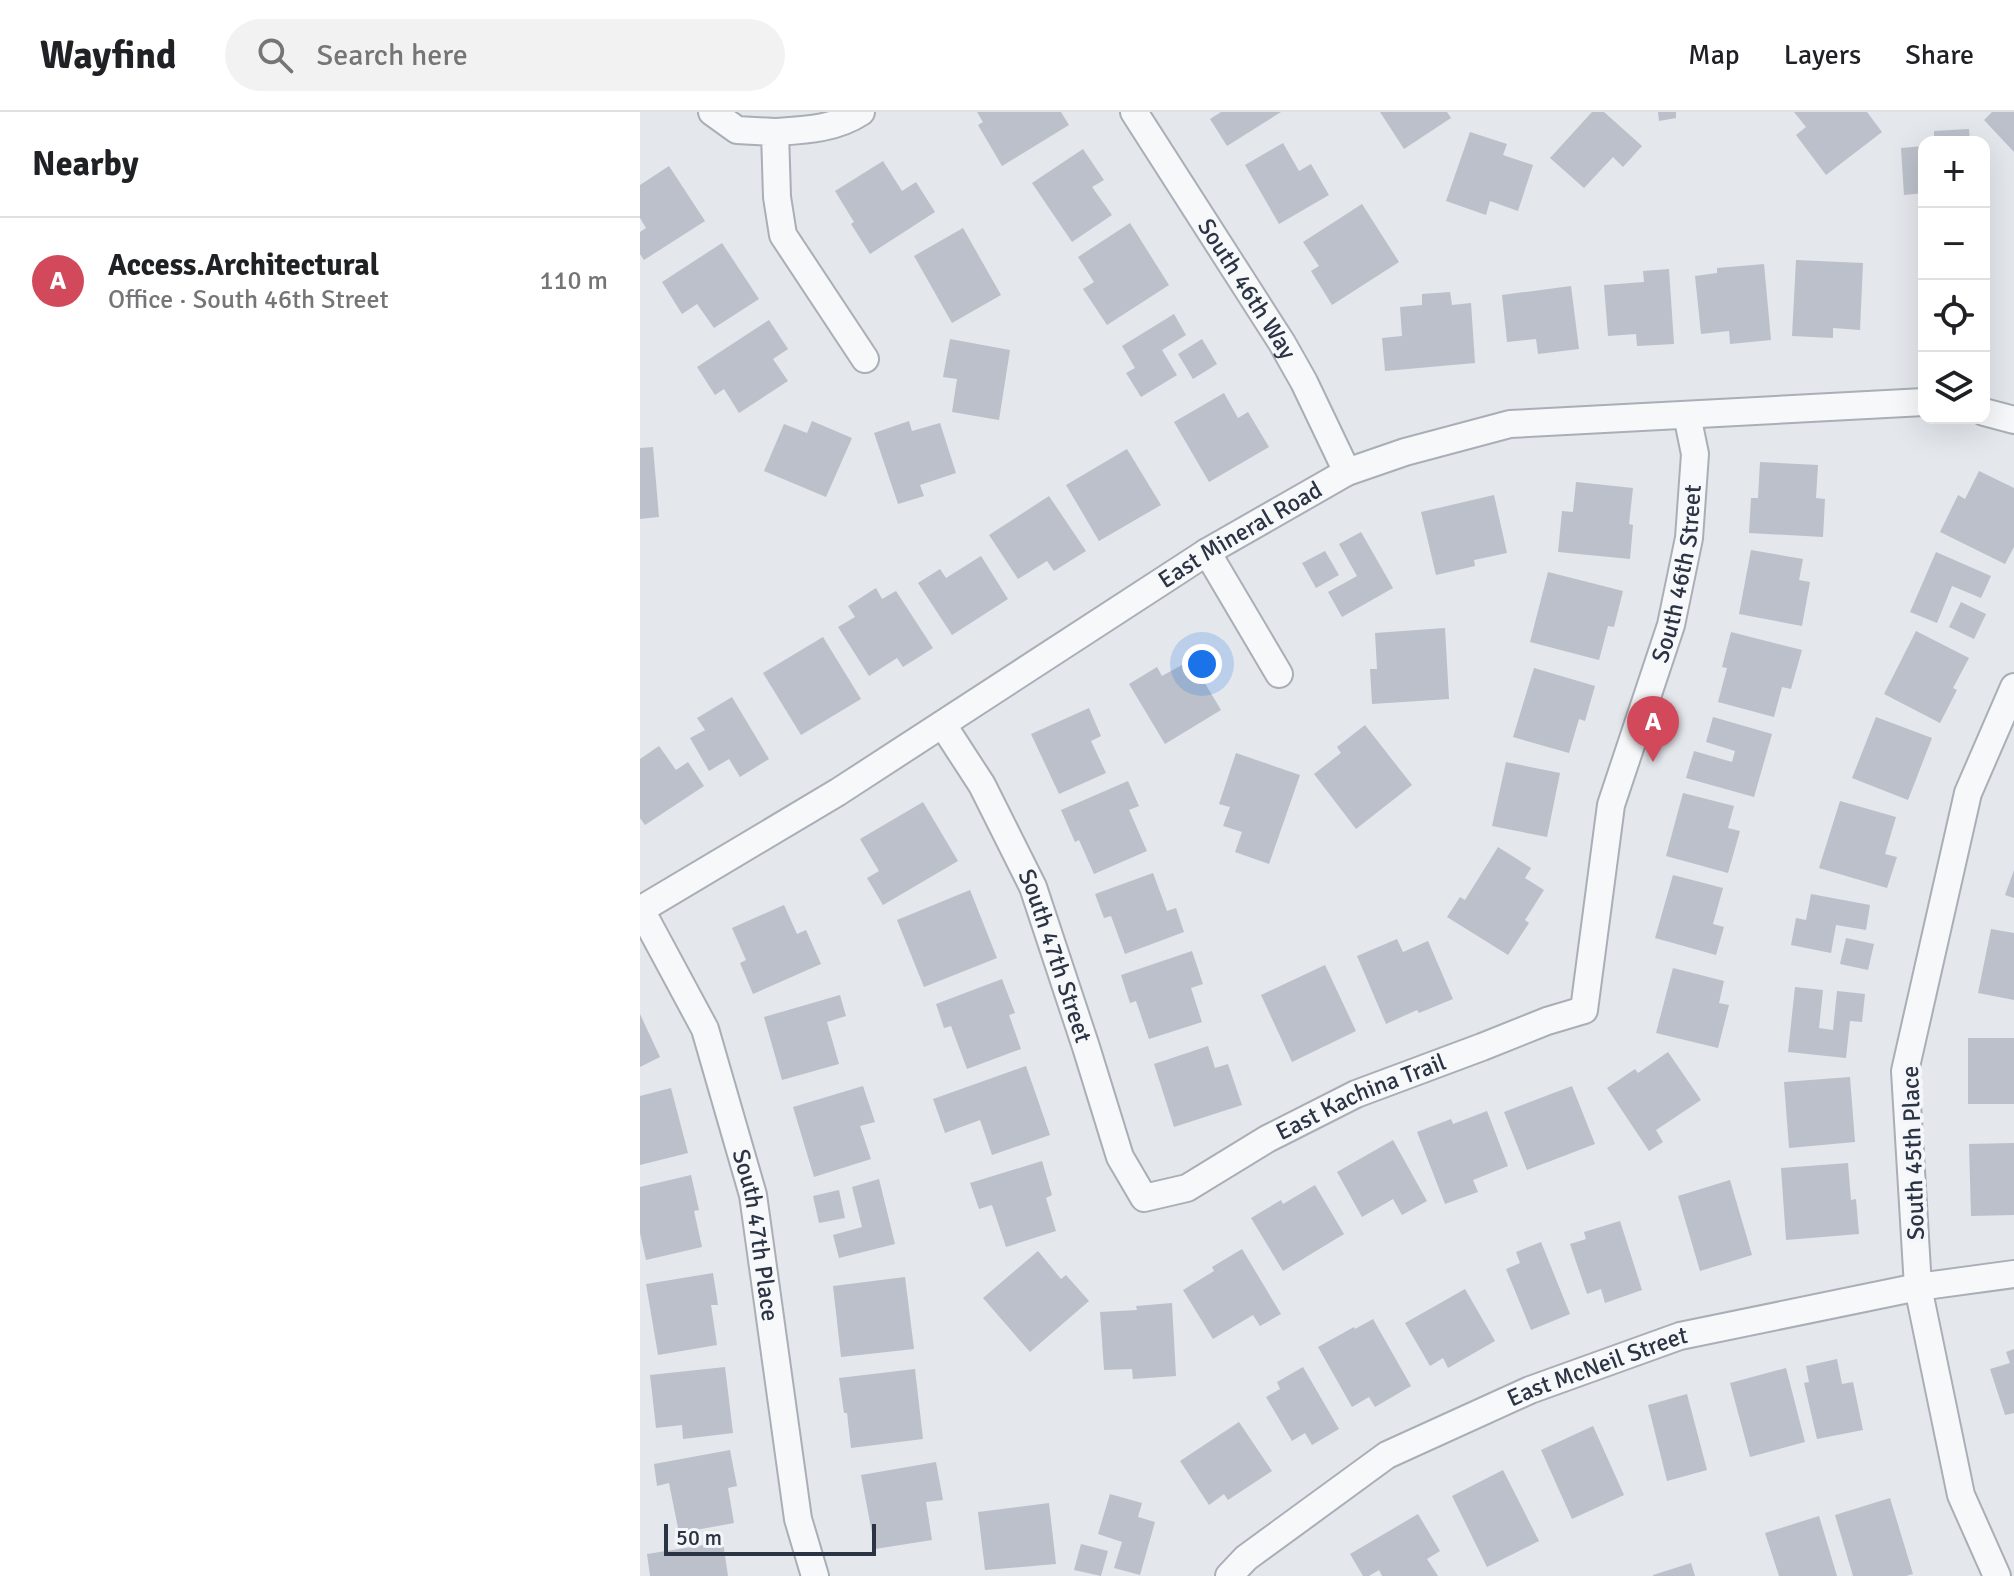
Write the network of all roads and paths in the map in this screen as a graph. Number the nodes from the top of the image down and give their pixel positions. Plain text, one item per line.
1 (712, 112) edge
2 (861, 112) edge
3 (1134, 112) edge
4 (775, 132) junction
5 (865, 359) dead end
6 (1918, 402) edge
7 (1990, 414) edge
8 (1687, 415) junction
9 (2014, 420) edge
10 (1347, 472) junction
11 (1207, 552) junction
12 (1279, 674) dead end
13 (2014, 687) edge
14 (943, 725) junction
15 (640, 910) edge
16 (1584, 1010) joint
17 (1144, 1198) joint
18 (2014, 1274) edge
19 (1918, 1287) junction
20 (815, 1576) edge
21 (1229, 1576) edge
22 (1997, 1576) edge

1 - 4 street
2 - 4 street
3 - 10 street, South 46th Way
4 - 5 street
6 - 8 street, East Mineral Road
7 - 9 street
8 - 10 street, East Mineral Road
8 - 16 street, South 46th Street
10 - 11 street, East Mineral Road
11 - 12 street
11 - 14 street, East Mineral Road
13 - 19 street, South 45th Place
14 - 15 street, East Mineral Road
14 - 17 street, South 47th Street
15 - 20 street, South 47th Place
16 - 17 street, East Kachina Trail
18 - 19 street, East McNeil Street
19 - 21 street, East McNeil Street
19 - 22 street, South 45th Place

